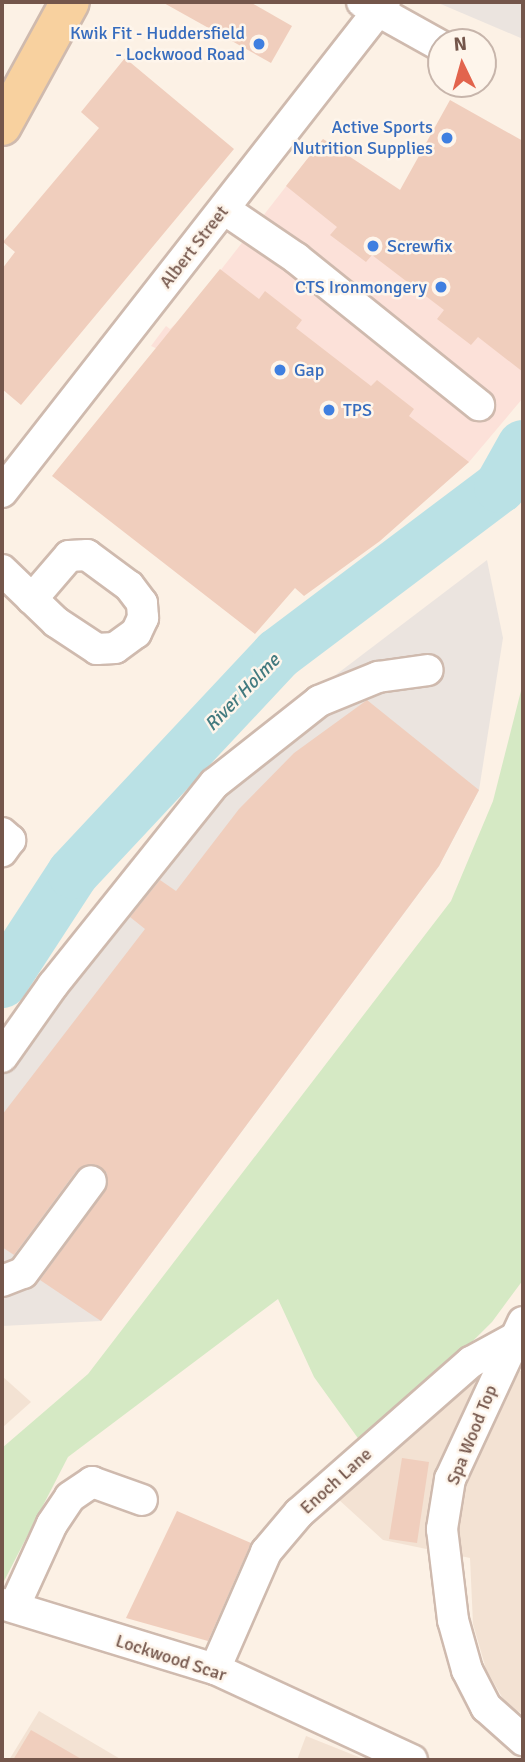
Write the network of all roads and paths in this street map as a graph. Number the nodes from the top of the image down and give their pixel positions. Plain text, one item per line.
1 (70, 2) edge
2 (375, 5) edge
3 (427, 37) edge
4 (2, 126) edge
5 (224, 209) junction
6 (479, 405) dead end
7 (2, 492) edge
8 (2, 570) edge
9 (32, 599) dead end
10 (428, 670) dead end
11 (2, 833) edge
12 (2, 851) edge
13 (2, 1057) edge
14 (90, 1181) dead end
15 (2, 1281) edge
16 (518, 1331) edge
17 (142, 1500) dead end
18 (8, 1606) edge
19 (215, 1670) junction
20 (523, 1740) edge
21 (412, 1760) edge

1 - 4 main road
2 - 3 street
2 - 5 street, Albert Street
5 - 6 street
5 - 7 street, Albert Street
8 - 9 street
10 - 13 street
11 - 12 street
14 - 15 street
16 - 19 street, Enoch Lane
16 - 20 street, Spa Wood Top
17 - 18 street
18 - 19 street, Lockwood Scar
19 - 21 street, Lockwood Scar

